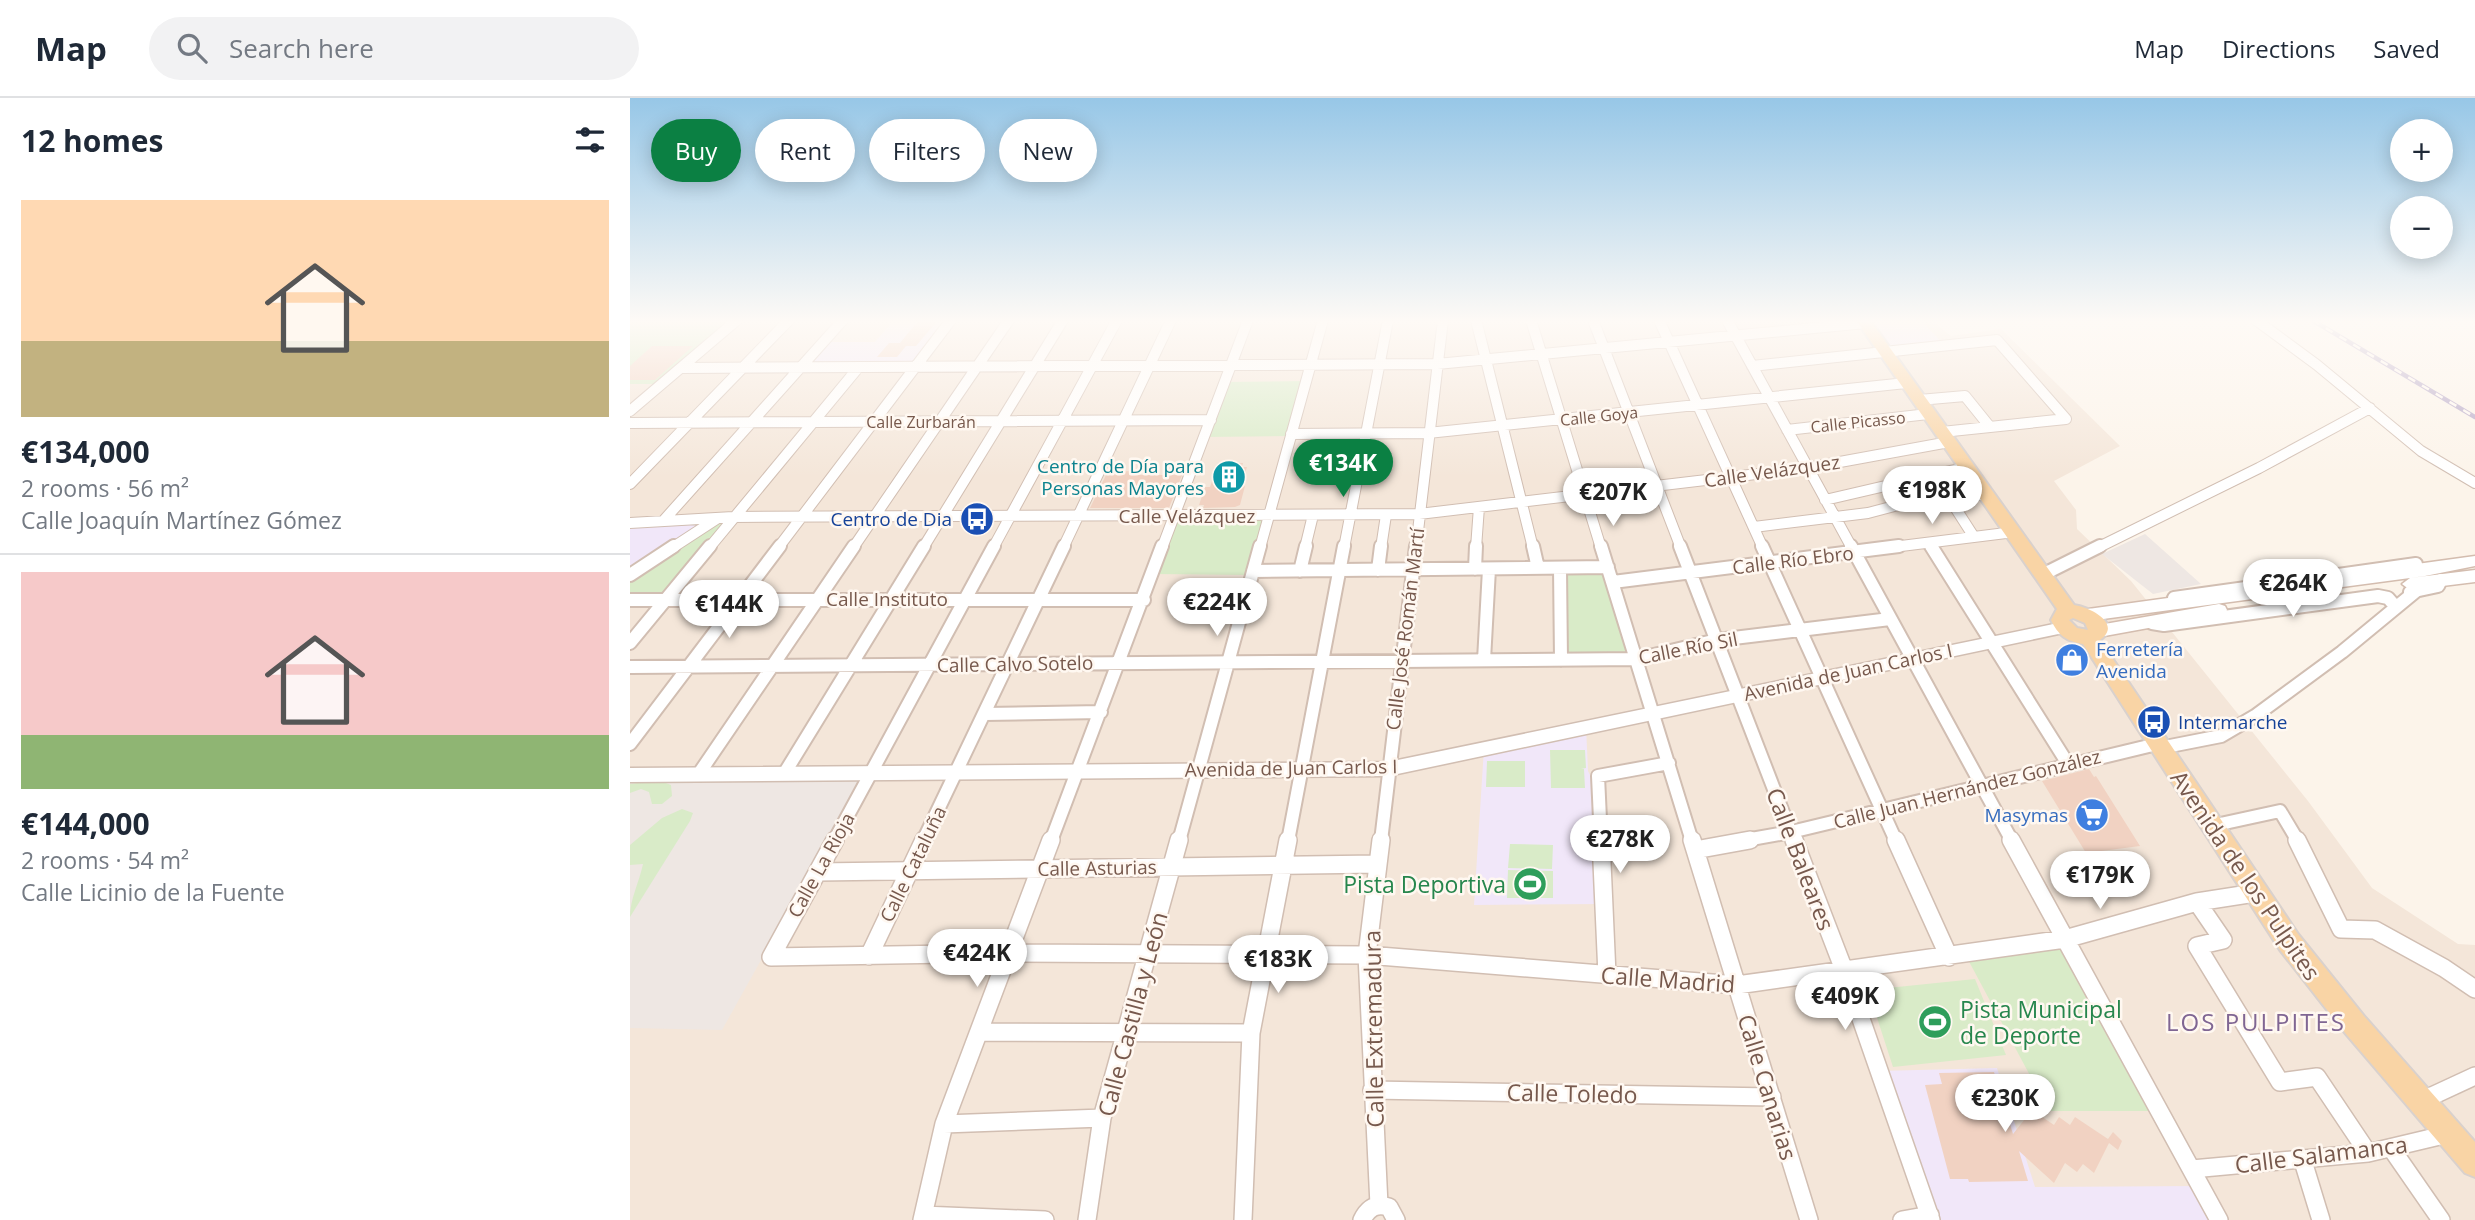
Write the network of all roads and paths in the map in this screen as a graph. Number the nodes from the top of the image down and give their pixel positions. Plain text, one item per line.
1 (676, 372) edge
2 (739, 372) edge
3 (796, 372) edge
4 (854, 372) edge
5 (911, 372) edge
6 (973, 372) edge
7 (1031, 372) edge
8 (1089, 372) edge
9 (1146, 372) edge
10 (1229, 372) edge
11 (1309, 372) edge
12 (1378, 372) edge
13 (1436, 372) edge
14 (1488, 372) edge
15 (1547, 372) edge
16 (1612, 372) edge
17 (1682, 372) edge
18 (1755, 372) edge
19 (1899, 372) edge
20 (2025, 372) edge
21 (2324, 372) edge
22 (1906, 383) junction
23 (646, 397) junction
24 (1769, 397) junction
25 (630, 398) edge
26 (1919, 400) junction
27 (1698, 405) junction
28 (2370, 408) junction
29 (630, 411) edge
30 (1627, 412) junction
31 (1928, 414) junction
32 (1124, 420) junction
33 (1211, 420) junction
34 (1562, 420) junction
35 (1001, 421) junction
36 (1062, 421) junction
37 (813, 422) junction
38 (873, 422) junction
39 (940, 422) junction
40 (630, 423) edge
41 (689, 423) junction
42 (751, 423) junction
43 (1501, 426) junction
44 (1990, 427) junction
45 (1787, 430) junction
46 (1428, 433) junction
47 (1291, 434) junction
48 (1366, 434) junction
49 (1945, 437) junction
50 (1967, 467) junction
51 (1807, 468) junction
52 (1731, 477) junction
53 (2475, 483) edge
54 (630, 484) edge
55 (1657, 486) junction
56 (1586, 494) junction
57 (1987, 494) junction
58 (1949, 498) junction
59 (1825, 500) junction
60 (1521, 502) junction
61 (1479, 507) junction
62 (1386, 514) junction
63 (1419, 514) junction
64 (1269, 515) junction
65 (1313, 515) junction
66 (1350, 515) junction
67 (1079, 516) junction
68 (1176, 516) junction
69 (1833, 516) junction
70 (733, 517) junction
71 (801, 517) junction
72 (875, 517) junction
73 (941, 517) junction
74 (1011, 517) junction
75 (719, 518) junction
76 (664, 520) junction
77 (630, 523) edge
78 (1754, 527) junction
79 (2014, 532) junction
80 (1974, 537) junction
81 (1929, 542) junction
82 (1853, 553) junction
83 (2475, 560) edge
84 (1770, 562) junction
85 (1608, 567) junction
86 (1538, 568) junction
87 (1560, 568) junction
88 (1412, 569) junction
89 (1475, 569) junction
90 (1489, 569) junction
91 (1300, 570) junction
92 (1340, 570) junction
93 (1378, 570) junction
94 (1253, 571) junction
95 (1691, 572) junction
96 (2044, 574) junction
97 (630, 575) edge
98 (2475, 576) edge
99 (2441, 580) junction
100 (1613, 582) junction
101 (2416, 591) junction
102 (2378, 596) junction
103 (1039, 598) junction
104 (818, 599) junction
105 (892, 599) junction
106 (966, 599) junction
107 (630, 600) edge
108 (739, 600) junction
109 (1144, 600) junction
110 (664, 601) junction
111 (2395, 606) junction
112 (2139, 616) junction
113 (1890, 619) junction
114 (2066, 620) junction
115 (2092, 628) junction
116 (1801, 630) junction
117 (1717, 640) junction
118 (630, 643) edge
119 (1992, 643) junction
120 (1910, 658) junction
121 (1637, 659) junction
122 (1401, 660) junction
123 (1484, 660) junction
124 (1561, 660) junction
125 (1322, 662) junction
126 (1119, 663) junction
127 (1227, 663) junction
128 (1008, 664) junction
129 (931, 665) junction
130 (773, 666) junction
131 (630, 667) edge
132 (688, 667) junction
133 (851, 667) junction
134 (1823, 678) junction
135 (1738, 696) junction
136 (1101, 712) junction
137 (1653, 712) junction
138 (985, 714) junction
139 (630, 744) edge
140 (2158, 746) junction
141 (1669, 764) junction
142 (2068, 764) junction
143 (1301, 769) junction
144 (1388, 769) junction
145 (1199, 770) junction
146 (1079, 772) junction
147 (871, 773) junction
148 (957, 773) junction
149 (784, 774) junction
150 (630, 775) edge
151 (698, 775) junction
152 (1981, 785) junction
153 (1881, 808) junction
154 (2280, 811) joint
155 (2211, 827) junction
156 (1791, 832) junction
157 (1695, 850) junction
158 (1377, 864) junction
159 (1284, 865) junction
160 (1173, 866) junction
161 (1042, 869) junction
162 (910, 870) junction
163 (818, 872) junction
164 (2255, 893) junction
165 (2197, 902) junction
166 (2065, 939) junction
167 (1010, 953) junction
168 (1148, 954) junction
169 (1268, 954) junction
170 (1367, 955) junction
171 (869, 956) junction
172 (771, 957) joint
173 (1949, 957) junction
174 (1844, 970) junction
175 (1607, 975) junction
176 (1737, 985) junction
177 (2475, 989) edge
178 (980, 1032) junction
179 (1128, 1032) junction
180 (1251, 1033) junction
181 (2472, 1080) edge
182 (1372, 1090) junction
183 (1772, 1097) junction
184 (2421, 1101) junction
185 (1102, 1118) junction
186 (944, 1124) junction
187 (2449, 1133) junction
188 (2391, 1148) junction
189 (2368, 1153) junction
190 (2302, 1158) junction
191 (2475, 1163) edge
192 (2192, 1169) junction
193 (1379, 1205) junction
194 (922, 1218) edge
195 (1931, 1218) edge
196 (1045, 1220) edge
197 (1087, 1220) edge
198 (1243, 1220) edge
199 (1362, 1220) edge
200 (1396, 1220) edge
201 (1810, 1220) edge
202 (1902, 1220) edge
203 (2219, 1220) edge
204 (2321, 1220) edge
205 (2441, 1220) edge

1 - 23 street
2 - 41 street
3 - 42 street
4 - 37 street
5 - 38 street
6 - 39 street
7 - 35 street
8 - 36 street
9 - 32 street, Calle Cataluña
10 - 33 street
11 - 47 street
12 - 48 street
13 - 46 street, Calle José Román Martí
14 - 43 street
15 - 34 street, Calle Canarias
16 - 30 street, Calle Baleares
17 - 27 street
18 - 24 street
19 - 22 main road
20 - 44 street, Calle Velázquez
21 - 28 street
22 - 24 street, Calle Goya
22 - 26 main road
23 - 25 street
23 - 29 street
24 - 27 street, Calle Goya
24 - 45 street
26 - 31 main road
26 - 44 street
27 - 30 street, Calle Goya
27 - 52 street
28 - 53 street
28 - 96 street
30 - 34 street, Calle Goya
30 - 55 street, Calle Baleares
31 - 45 street, Calle Picasso
31 - 49 main road
32 - 33 street, Calle Zurbarán
32 - 36 street, Calle Zurbarán
32 - 67 street, Calle Cataluña
33 - 68 street
34 - 43 street, Calle Goya
34 - 56 street, Calle Canarias
35 - 36 street, Calle Zurbarán
35 - 39 street, Calle Zurbarán
35 - 73 street
36 - 74 street
37 - 38 street, Calle Zurbarán
37 - 42 street, Calle Zurbarán
37 - 70 street
38 - 39 street, Calle Zurbarán
38 - 71 street
39 - 72 street
40 - 41 street, Calle Zurbarán
41 - 42 street, Calle Zurbarán
41 - 54 street
42 - 76 street
43 - 46 street, Calle Goya
43 - 60 street
44 - 49 street, Calle Velázquez
45 - 51 street
46 - 48 street, Calle Goya
46 - 63 street, Calle José Román Martí
47 - 48 street, Calle Goya
47 - 64 street
48 - 66 street
49 - 50 main road
49 - 51 street, Calle Velázquez
50 - 57 main road
50 - 59 street
51 - 52 street, Calle Velázquez
51 - 59 street
52 - 55 street, Calle Velázquez
52 - 78 street
55 - 56 street, Calle Velázquez
55 - 95 street, Calle Baleares
56 - 60 street, Calle Velázquez
56 - 85 street, Calle Canarias
57 - 58 street
57 - 79 main road
58 - 69 street
58 - 80 street
59 - 69 street
60 - 61 street, Calle Velázquez
60 - 86 street
61 - 63 street, Calle Velázquez
61 - 89 street
62 - 63 street, Calle Velázquez
62 - 66 street, Calle Velázquez
62 - 93 street
63 - 88 street, Calle José Román Martí
64 - 65 street, Calle Velázquez
64 - 68 street, Calle Velázquez
64 - 94 street, Calle Castilla y León
65 - 66 street, Calle Velázquez
65 - 91 street
66 - 92 street
67 - 68 street, Calle Velázquez
67 - 74 street, Calle Velázquez
67 - 103 street, Calle Cataluña
68 - 109 street
69 - 78 street
69 - 82 street
70 - 71 street, Calle Velázquez
70 - 75 street, Calle Velázquez
70 - 110 street
71 - 72 street, Calle Velázquez
71 - 108 street
72 - 73 street, Calle Velázquez
72 - 104 street
73 - 74 street, Calle Velázquez
73 - 105 street
74 - 106 street
75 - 76 street, Calle Velázquez
75 - 97 street
76 - 77 street, Calle Velázquez
78 - 84 street
79 - 80 street, Calle Río Ebro
79 - 96 main road
80 - 81 street, Calle Río Ebro
81 - 82 street, Calle Río Ebro
81 - 119 street
82 - 84 street, Calle Río Ebro
82 - 113 street
83 - 112 main road
84 - 95 street, Calle Río Ebro
84 - 116 street
85 - 87 street
85 - 100 street, Calle Canarias
86 - 87 street
86 - 90 street
87 - 124 street
88 - 89 street
88 - 93 street
88 - 122 street, Calle José Román Martí
89 - 90 street
90 - 123 street
91 - 92 street
91 - 94 street
92 - 93 street
92 - 125 street
94 - 127 street, Calle Castilla y León
95 - 100 street, Calle Río Ebro
95 - 117 street, Calle Baleares
96 - 114 main road
98 - 99 main road
99 - 101 street
99 - 112 main road
100 - 121 street, Calle Canarias
101 - 102 street
101 - 111 street, Calle Juan Hernández González
102 - 111 street
102 - 112 street
103 - 106 street, Calle Instituto
103 - 109 street, Calle Instituto
103 - 128 street, Calle Cataluña
104 - 105 street, Calle Instituto
104 - 108 street, Calle Instituto
104 - 130 street
105 - 106 street, Calle Instituto
105 - 133 street
106 - 129 street
107 - 110 street, Calle Instituto
108 - 110 street, Calle Instituto
108 - 132 street
109 - 126 street
110 - 118 street
111 - 140 street, Calle Juan Hernández González
112 - 115 main road
113 - 116 street, Calle Río Sil
113 - 120 street
114 - 115 main road
114 - 119 street, Avenida de Juan Carlos I
115 - 140 main road, Avenida de los Pulpites
116 - 117 street, Calle Río Sil
116 - 134 street
117 - 121 street, Calle Río Sil
117 - 135 street, Calle Baleares
119 - 120 street, Avenida de Juan Carlos I
119 - 142 street
120 - 134 street, Avenida de Juan Carlos I
120 - 152 street
121 - 124 street, Calle Río Sil
121 - 137 street, Calle Canarias
122 - 123 street, Calle Río Sil
122 - 125 street, Calle Calvo Sotelo
122 - 144 street, Calle José Román Martí
123 - 124 street, Calle Río Sil
125 - 127 street, Calle Calvo Sotelo
125 - 143 street
126 - 127 street, Calle Calvo Sotelo
126 - 128 street, Calle Calvo Sotelo
126 - 136 street
127 - 145 street, Calle Castilla y León
128 - 129 street, Calle Calvo Sotelo
128 - 138 street, Calle Cataluña
129 - 133 street, Calle Calvo Sotelo
129 - 147 street
130 - 132 street, Calle Calvo Sotelo
130 - 133 street, Calle Calvo Sotelo
130 - 151 street
131 - 132 street, Calle Calvo Sotelo
132 - 139 street
133 - 149 street
134 - 135 street, Avenida de Juan Carlos I
134 - 153 street
135 - 137 street, Avenida de Juan Carlos I
135 - 156 street, Calle Baleares
136 - 138 street
136 - 146 street
137 - 141 street, Calle Canarias
137 - 144 street, Avenida de Juan Carlos I
138 - 148 street, Calle Cataluña
140 - 142 street, Calle Juan Hernández González
140 - 155 main road, Avenida de los Pulpites
141 - 157 street, Calle Canarias
141 - 175 street
142 - 152 street, Calle Juan Hernández González
143 - 144 street, Avenida de Juan Carlos I
143 - 145 street, Avenida de Juan Carlos I
143 - 159 street
144 - 158 street, Calle Extremadura
145 - 146 street, Avenida de Juan Carlos I
145 - 160 street, Calle Castilla y León
146 - 148 street, Avenida de Juan Carlos I
146 - 161 street
147 - 148 street, Avenida de Juan Carlos I
147 - 149 street, Avenida de Juan Carlos I
147 - 163 street, Calle La Rioja
148 - 162 street, Calle Cataluña
149 - 151 street, Avenida de Juan Carlos I
150 - 151 street, Avenida de Juan Carlos I
152 - 153 street, Calle Juan Hernández González
152 - 166 street
153 - 156 street, Calle Juan Hernández González
153 - 173 street
154 - 155 street
154 - 177 street
155 - 164 main road, Avenida de los Pulpites
156 - 157 street, Calle Juan Hernández González
156 - 174 street, Calle Baleares
157 - 176 street, Calle Canarias
158 - 159 street, Calle Asturias
158 - 170 street, Calle Extremadura
159 - 160 street, Calle Asturias
159 - 169 street
160 - 161 street, Calle Asturias
160 - 168 street, Calle Castilla y León
161 - 162 street, Calle Asturias
161 - 167 street
162 - 163 street, Calle Asturias
162 - 171 street, Calle Cataluña
163 - 172 street, Calle La Rioja
164 - 165 street, Calle Madrid
164 - 184 main road, Avenida de los Pulpites
165 - 166 street, Calle Madrid
165 - 189 street
166 - 173 street, Calle Madrid
166 - 192 street
167 - 168 street, Calle Madrid
167 - 171 street, Calle Madrid
167 - 178 street
168 - 169 street, Calle Madrid
168 - 179 street, Calle Castilla y León
169 - 170 street, Calle Madrid
169 - 180 street
170 - 175 street, Calle Madrid
170 - 182 street, Calle Extremadura
171 - 172 street, Calle Madrid
173 - 174 street, Calle Madrid
174 - 176 street, Calle Madrid
174 - 195 street, Calle Baleares
175 - 176 street, Calle Madrid
176 - 183 street, Calle Canarias
178 - 179 street
178 - 186 street
179 - 180 street
179 - 185 street, Calle Castilla y León
180 - 198 street
181 - 184 street
182 - 183 street, Calle Toledo
182 - 193 street, Calle Extremadura
183 - 201 street, Calle Canarias
184 - 187 main road, Avenida de los Pulpites
185 - 186 street
185 - 197 street, Calle Castilla y León
186 - 194 street
187 - 188 street, Calle Salamanca
187 - 191 main road, Avenida de los Pulpites
188 - 189 street, Calle Salamanca
188 - 205 street
189 - 190 street, Calle Salamanca
190 - 192 street, Calle Salamanca
190 - 204 street
192 - 203 street
193 - 199 street
193 - 200 street
194 - 196 street
195 - 202 street

